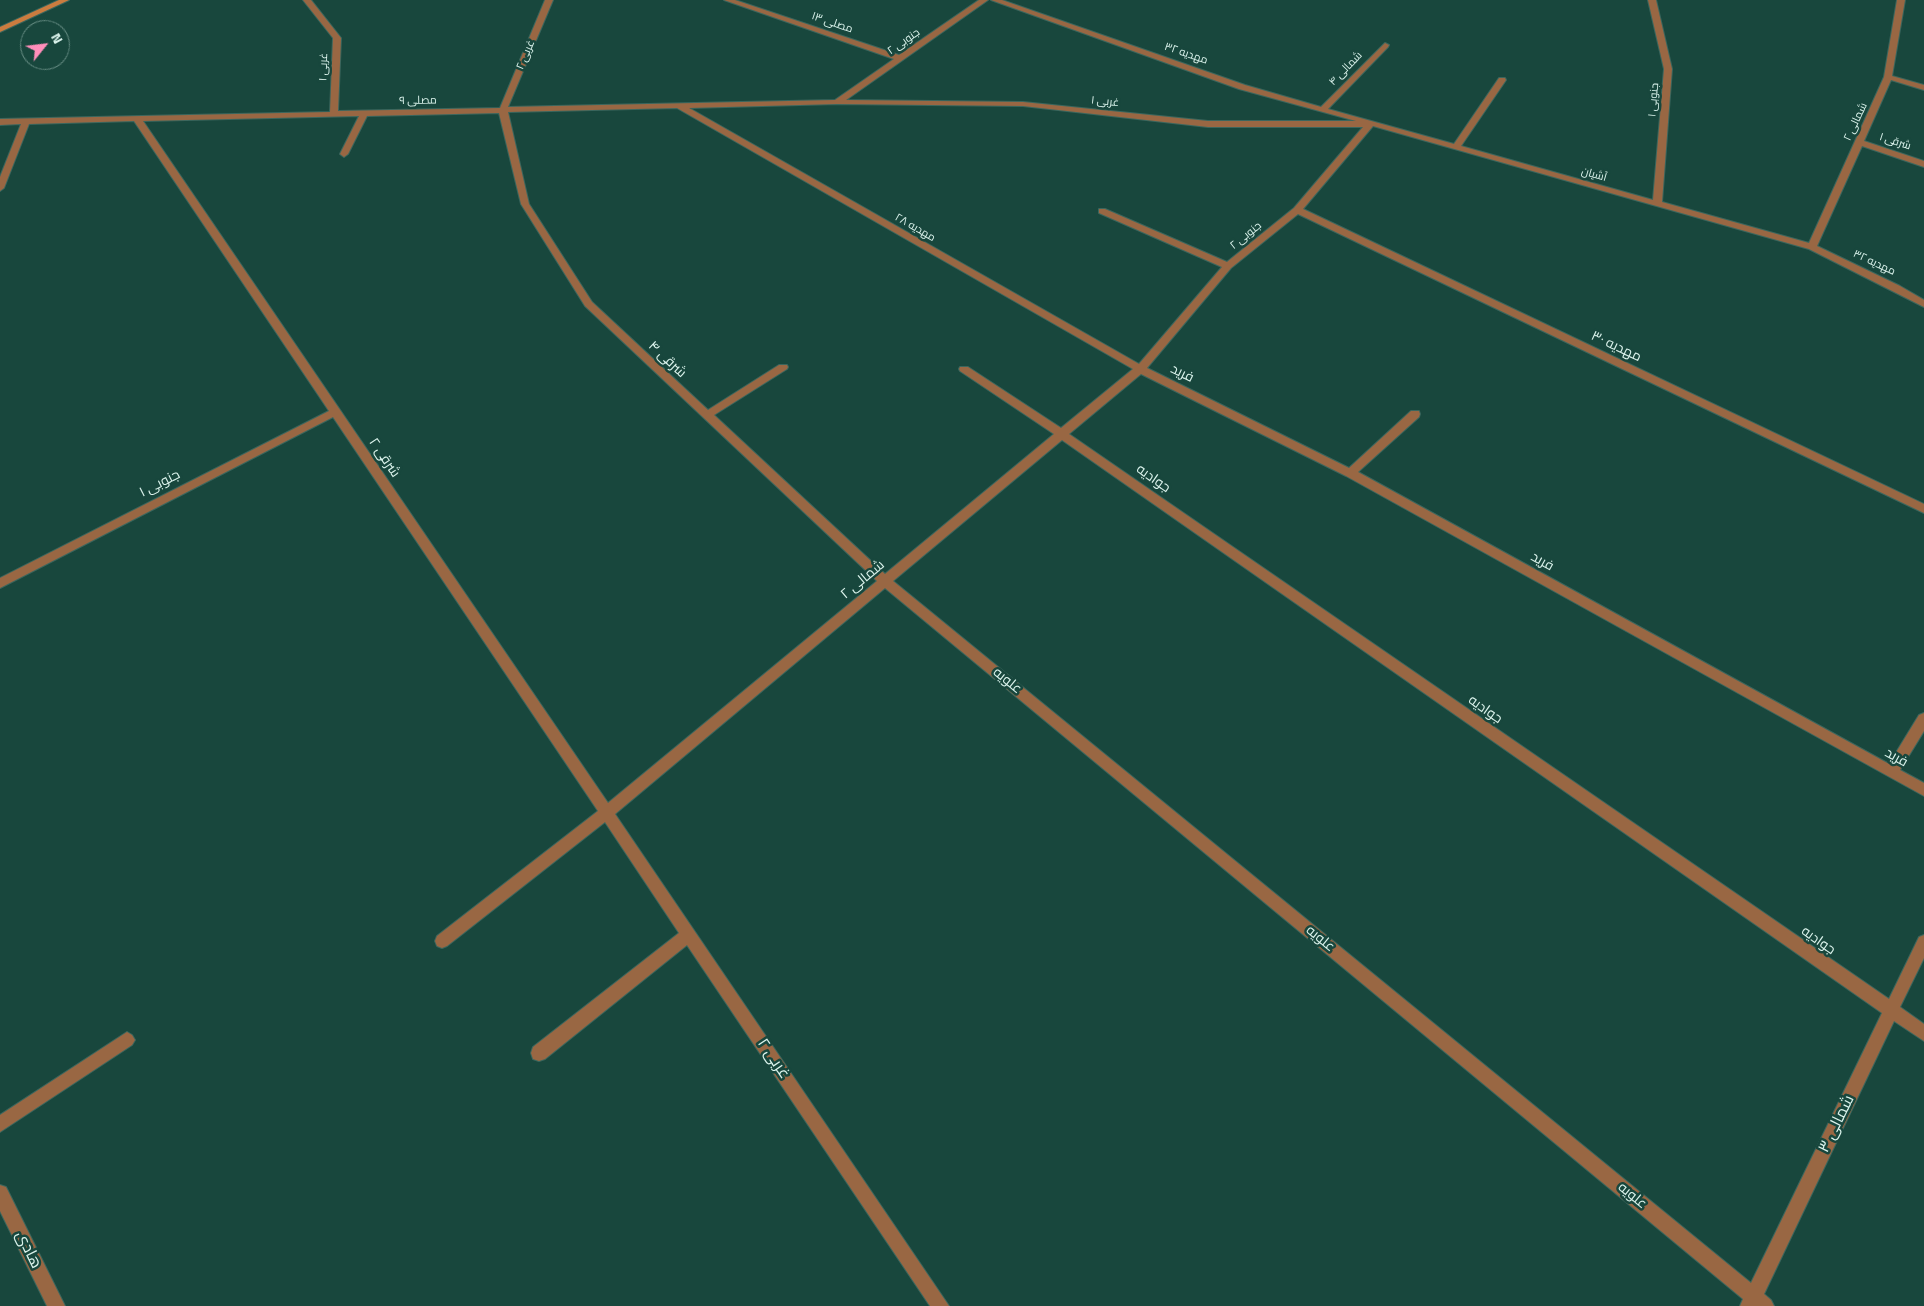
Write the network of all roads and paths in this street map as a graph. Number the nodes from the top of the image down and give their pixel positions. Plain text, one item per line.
1 (65, 0) edge
2 (307, 0) edge
3 (549, 0) edge
4 (728, 0) edge
5 (984, 0) edge
6 (995, 0) edge
7 (1652, 0) edge
8 (1901, 0) edge
9 (0, 30) edge
10 (1386, 45) dead end
11 (900, 58) junction
12 (1888, 77) junction
13 (1502, 80) dead end
14 (1924, 88) edge
15 (837, 102) junction
16 (679, 106) junction
17 (503, 110) junction
18 (1322, 110) junction
19 (334, 114) junction
20 (364, 114) junction
21 (137, 119) junction
22 (0, 122) edge
23 (26, 122) junction
24 (1370, 124) junction
25 (1859, 142) junction
26 (1454, 148) junction
27 (344, 154) dead end
28 (1924, 164) edge
29 (0, 188) edge
30 (1657, 204) junction
31 (1297, 210) junction
32 (1102, 211) dead end
33 (1812, 248) junction
34 (1228, 266) junction
35 (1924, 304) edge
36 (783, 367) dead end
37 (964, 369) dead end
38 (1140, 370) junction
39 (334, 412) junction
40 (1414, 414) dead end
41 (707, 415) junction
42 (1062, 434) junction
43 (1350, 473) junction
44 (1924, 509) edge
45 (885, 581) junction
46 (0, 583) edge
47 (1924, 719) edge
48 (1892, 772) junction
49 (1924, 790) edge
50 (606, 813) junction
51 (689, 935) junction
52 (442, 941) dead end
53 (1924, 942) edge
54 (1892, 1010) junction
55 (1924, 1033) edge
56 (127, 1040) dead end
57 (539, 1053) dead end
58 (0, 1124) edge
59 (0, 1194) edge
60 (1756, 1303) edge
61 (56, 1306) edge
62 (940, 1306) edge

1 - 9 main road
2 - 19 street, ۱ غربی
3 - 17 street, ۲ غربی
4 - 11 street, مصلی ۱۳
5 - 11 street, جنوبی ۲
6 - 18 street, مهدیه ۳۲
7 - 30 street, جنوبی ۱
8 - 12 street, شمالی ۲
10 - 18 street, شمالی ۴
11 - 15 street, جنوبی ۲
12 - 14 street
12 - 25 street, شمالی ۲
13 - 26 street
15 - 16 street, مصلی ۹
15 - 24 street, ۱ غربی
16 - 17 street, مصلی ۹
16 - 38 street, مهدیه ۲۸
17 - 20 street, مصلی ۹
17 - 41 street, ۴ شرقی
18 - 24 street, مهدیه ۳۲
19 - 20 street, مصلی ۹
19 - 21 street, مصلی ۹
20 - 27 street
21 - 23 street, مصلی ۹
21 - 39 street, ۲ شرقی
22 - 23 street, مصلی ۹
23 - 29 street
24 - 26 street, آشیان
24 - 31 street, ۲ جنوبی
25 - 28 street, شرقی ۱
25 - 33 street, شمالی ۲
26 - 30 street, آشیان
30 - 33 street, آشیان
31 - 34 street, ۲ جنوبی
31 - 44 street, مهدیه ۳۰
32 - 34 street
33 - 35 street, مهدیه ۳۲
34 - 38 street, ۲ جنوبی
36 - 41 street
37 - 42 street, جوادیه
38 - 42 street, ۲ شمالی
38 - 43 street, فرید
39 - 46 street, ۱ جنوبی
39 - 50 street, ۲ شرقی
40 - 43 street
41 - 45 street, ۴ شرقی
42 - 45 street, ۲ شمالی
42 - 54 street, جوادیه
43 - 48 street, فرید
45 - 50 street, ۲ شمالی
45 - 60 street, علویه
47 - 48 street
48 - 49 street, فرید
50 - 51 street, ۲ غربی
50 - 52 street, ۲ شمالی
51 - 57 street
51 - 62 street, ۲ غربی
53 - 54 street, ۳ شمالی
54 - 55 street, جوادیه
54 - 60 street, ۳ شمالی
56 - 58 street
59 - 61 street, هادی

